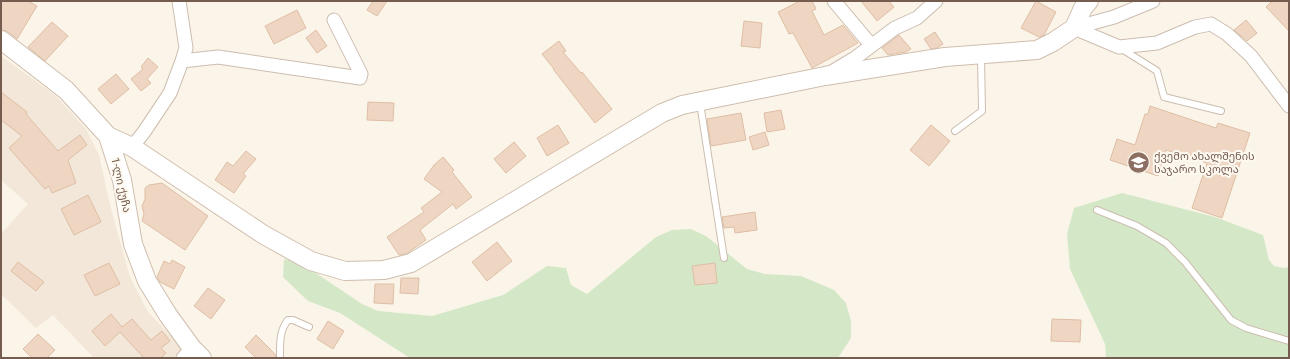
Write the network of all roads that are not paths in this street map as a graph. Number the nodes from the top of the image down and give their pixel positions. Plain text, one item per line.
1 (179, 1) edge
2 (834, 1) edge
3 (936, 1) edge
4 (1089, 1) edge
5 (1153, 1) edge
6 (334, 20) dead end
7 (1074, 28) junction
8 (1, 40) edge
9 (871, 45) junction
10 (1119, 47) junction
11 (981, 54) junction
12 (182, 61) junction
13 (825, 76) junction
14 (700, 101) junction
15 (1289, 106) edge
16 (1221, 111) dead end
17 (955, 131) dead end
18 (108, 136) junction
19 (132, 147) junction
20 (1097, 210) dead end
21 (724, 258) dead end
22 (309, 327) dead end
23 (1289, 341) edge
24 (193, 355) edge
25 (280, 358) edge

1 - 12 street
2 - 9 street
3 - 9 street
4 - 7 street
5 - 7 street
6 - 12 street
7 - 10 street
7 - 11 street
8 - 18 street, 1-ლი ქუჩა
9 - 13 street
10 - 15 street
10 - 16 lane
11 - 13 street
11 - 17 lane
12 - 19 street
13 - 14 street
14 - 19 street
14 - 21 lane
18 - 19 street
18 - 24 street, 1-ლი ქუჩა
20 - 23 lane
22 - 25 lane

